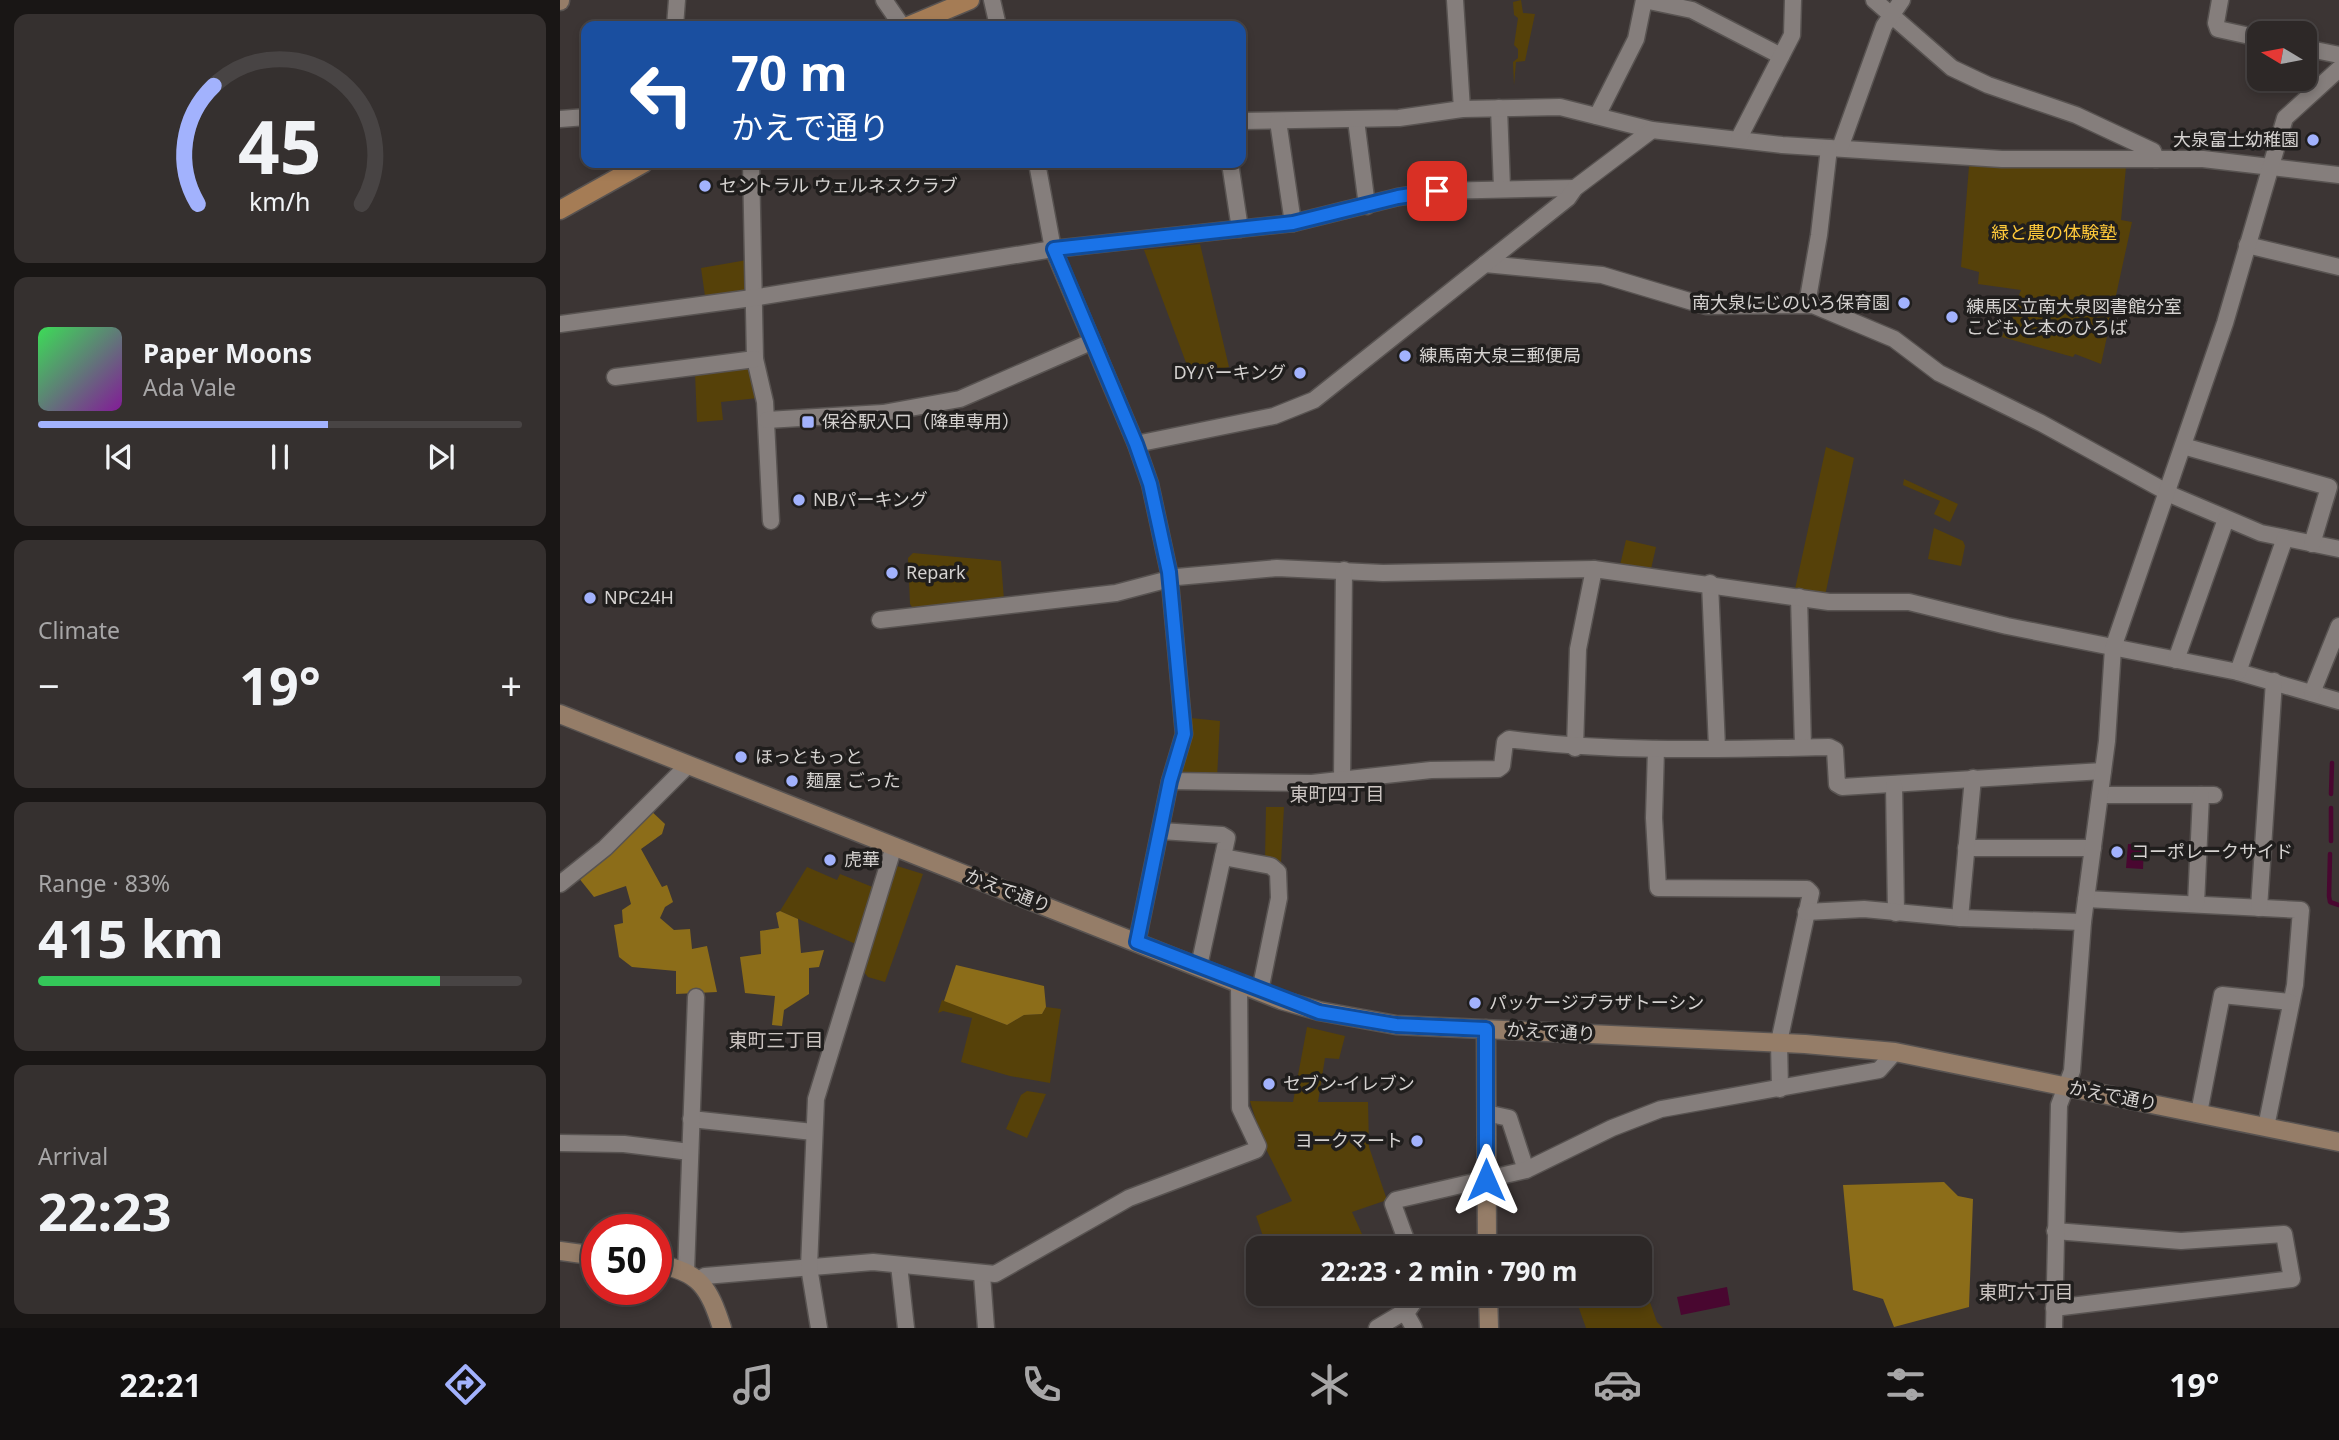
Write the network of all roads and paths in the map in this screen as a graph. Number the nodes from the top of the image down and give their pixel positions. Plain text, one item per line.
1 (677, 0) edge
2 (884, 0) edge
3 (970, 0) edge
4 (992, 0) edge
5 (1455, 0) edge
6 (1793, 0) edge
7 (1874, 0) edge
8 (1902, 0) edge
9 (2220, 0) edge
10 (1892, 16) junction
11 (675, 21) edge
12 (899, 21) edge
13 (920, 21) edge
14 (997, 21) edge
15 (2247, 35) edge
16 (2317, 50) edge
17 (2339, 55) edge
18 (1781, 56) junction
19 (2339, 69) edge
20 (1462, 108) junction
21 (1499, 108) junction
22 (1597, 116) junction
23 (581, 117) edge
24 (560, 119) edge
25 (1356, 120) junction
26 (1246, 121) edge
27 (1278, 121) junction
28 (1652, 130) junction
29 (1739, 138) junction
30 (1834, 148) junction
31 (2156, 159) junction
32 (2270, 167) junction
33 (635, 168) edge
34 (751, 168) edge
35 (1038, 168) edge
36 (1231, 168) edge
37 (2339, 175) edge
38 (1502, 188) junction
39 (1575, 188) junction
40 (1367, 206) junction
41 (560, 210) edge
42 (1293, 223) junction
43 (1240, 229) junction
44 (2247, 245) junction
45 (1054, 249) junction
46 (1485, 264) junction
47 (2339, 267) edge
48 (752, 298) junction
49 (1807, 304) junction
50 (560, 324) edge
51 (1091, 342) junction
52 (755, 359) junction
53 (615, 377) dead end
54 (767, 420) junction
55 (1136, 444) junction
56 (2183, 446) junction
57 (2166, 492) junction
58 (2226, 519) junction
59 (771, 521) dead end
60 (2285, 538) junction
61 (2312, 544) junction
62 (2339, 548) edge
63 (1594, 569) junction
64 (1344, 570) junction
65 (1169, 580) junction
66 (1710, 583) junction
67 (1799, 597) junction
68 (880, 620) dead end
69 (2339, 626) edge
70 (2113, 648) junction
71 (2176, 660) junction
72 (2238, 672) junction
73 (2274, 681) junction
74 (2312, 693) junction
75 (2339, 701) edge
76 (560, 714) edge
77 (1803, 747) junction
78 (1575, 748) junction
79 (1717, 748) junction
80 (1656, 749) junction
81 (688, 765) junction
82 (2103, 771) junction
83 (1973, 778) junction
84 (1342, 780) junction
85 (1170, 781) junction
86 (1894, 785) junction
87 (2100, 795) junction
88 (1161, 831) junction
89 (894, 846) junction
90 (2093, 848) junction
91 (1966, 849) junction
92 (1223, 857) junction
93 (560, 884) edge
94 (2086, 899) junction
95 (2196, 904) junction
96 (2259, 908) junction
97 (1805, 912) junction
98 (1896, 913) junction
99 (1960, 918) junction
100 (2083, 922) junction
101 (1137, 942) junction
102 (1199, 967) junction
103 (1239, 983) junction
104 (1259, 991) junction
105 (696, 997) dead end
106 (2290, 1002) junction
107 (1486, 1029) junction
108 (1779, 1042) junction
109 (1895, 1052) junction
110 (2067, 1087) junction
111 (1780, 1089) junction
112 (1486, 1113) junction
113 (2199, 1113) junction
114 (691, 1119) junction
115 (2266, 1127) junction
116 (813, 1132) junction
117 (2339, 1142) edge
118 (560, 1143) edge
119 (690, 1152) junction
120 (1526, 1170) junction
121 (1486, 1180) junction
122 (2055, 1231) junction
123 (1405, 1236) edge
124 (1487, 1236) edge
125 (560, 1251) edge
126 (581, 1254) edge
127 (899, 1265) junction
128 (809, 1267) junction
129 (672, 1270) edge
130 (982, 1275) junction
131 (692, 1276) junction
132 (1410, 1306) edge
133 (1488, 1306) edge
134 (2054, 1308) junction
135 (1405, 1312) junction
136 (722, 1328) edge
137 (819, 1328) edge
138 (906, 1328) edge
139 (986, 1328) edge
140 (1377, 1328) edge
141 (1414, 1328) edge
142 (1489, 1328) edge
143 (2054, 1328) edge

1 - 11 street
2 - 12 street
3 - 13 main road
4 - 14 street
5 - 20 street
6 - 18 street
7 - 10 street
8 - 10 street
9 - 15 street
10 - 30 street
10 - 31 street
16 - 17 street
18 - 22 street
18 - 29 street
19 - 32 street
20 - 21 street
20 - 25 street
21 - 22 street
21 - 38 street
22 - 28 street
23 - 24 street
25 - 27 street
25 - 40 street
26 - 27 street
27 - 42 street
28 - 29 street
28 - 39 street
29 - 30 street
30 - 31 street
30 - 49 street
31 - 32 street
32 - 37 street
32 - 44 street
33 - 41 main road
34 - 48 street
35 - 45 street
36 - 43 street
38 - 39 street
38 - 40 street
39 - 46 street
40 - 42 street
42 - 43 street
43 - 45 street
44 - 47 street
44 - 56 street
45 - 48 street
45 - 51 street
46 - 49 street
46 - 55 street
48 - 50 street
48 - 52 street
49 - 57 street
51 - 54 street
51 - 55 street
52 - 53 street
52 - 54 street
54 - 59 street
55 - 65 street
56 - 57 street
56 - 61 street
57 - 58 street
57 - 70 street
58 - 60 street
58 - 71 street
60 - 61 street
60 - 72 street
61 - 62 street
63 - 64 street
63 - 66 street
63 - 78 street
64 - 65 street
64 - 84 street
65 - 68 street
65 - 85 street
66 - 67 street
66 - 79 street
67 - 70 street
67 - 77 street
69 - 74 street
70 - 71 street
70 - 82 street
71 - 72 street
72 - 73 street
73 - 74 street
73 - 96 street
74 - 75 street
76 - 81 street, かえで通り
77 - 79 street
77 - 86 street
78 - 80 street
78 - 84 street
79 - 80 street
80 - 97 street
81 - 89 street, かえで通り
81 - 93 street
82 - 83 street
82 - 87 street
83 - 86 street
83 - 91 street
84 - 85 street
85 - 88 street
86 - 98 street
87 - 90 street
87 - 95 street
88 - 92 street
88 - 101 street
89 - 101 street, かえで通り
89 - 116 street
90 - 91 street
90 - 94 street
91 - 99 street
92 - 102 street
92 - 104 street
94 - 95 street
94 - 100 street
95 - 96 street
96 - 106 street
97 - 98 street
97 - 108 street
98 - 99 street
99 - 100 street
100 - 110 street
101 - 102 street, かえで通り
102 - 103 street, かえで通り
103 - 104 street, かえで通り
103 - 130 street
104 - 107 street, かえで通り
105 - 114 street
106 - 113 street
106 - 115 street
107 - 108 street, かえで通り
107 - 112 street
108 - 109 street, かえで通り
108 - 111 street
109 - 110 street, かえで通り
109 - 111 street
110 - 113 street, かえで通り
110 - 122 street
111 - 120 street
112 - 120 street
112 - 121 street
113 - 115 street, かえで通り
114 - 116 street
114 - 119 street
115 - 117 street, かえで通り
116 - 128 street
118 - 119 street
119 - 131 street
120 - 121 street
121 - 123 street
121 - 124 street
122 - 134 street
122 - 134 street
125 - 126 street
127 - 128 street
127 - 130 street
127 - 138 street
128 - 131 street
128 - 137 street
129 - 131 street
130 - 139 street
131 - 136 street
132 - 135 street
133 - 142 street
134 - 143 street
135 - 140 street
135 - 141 street

